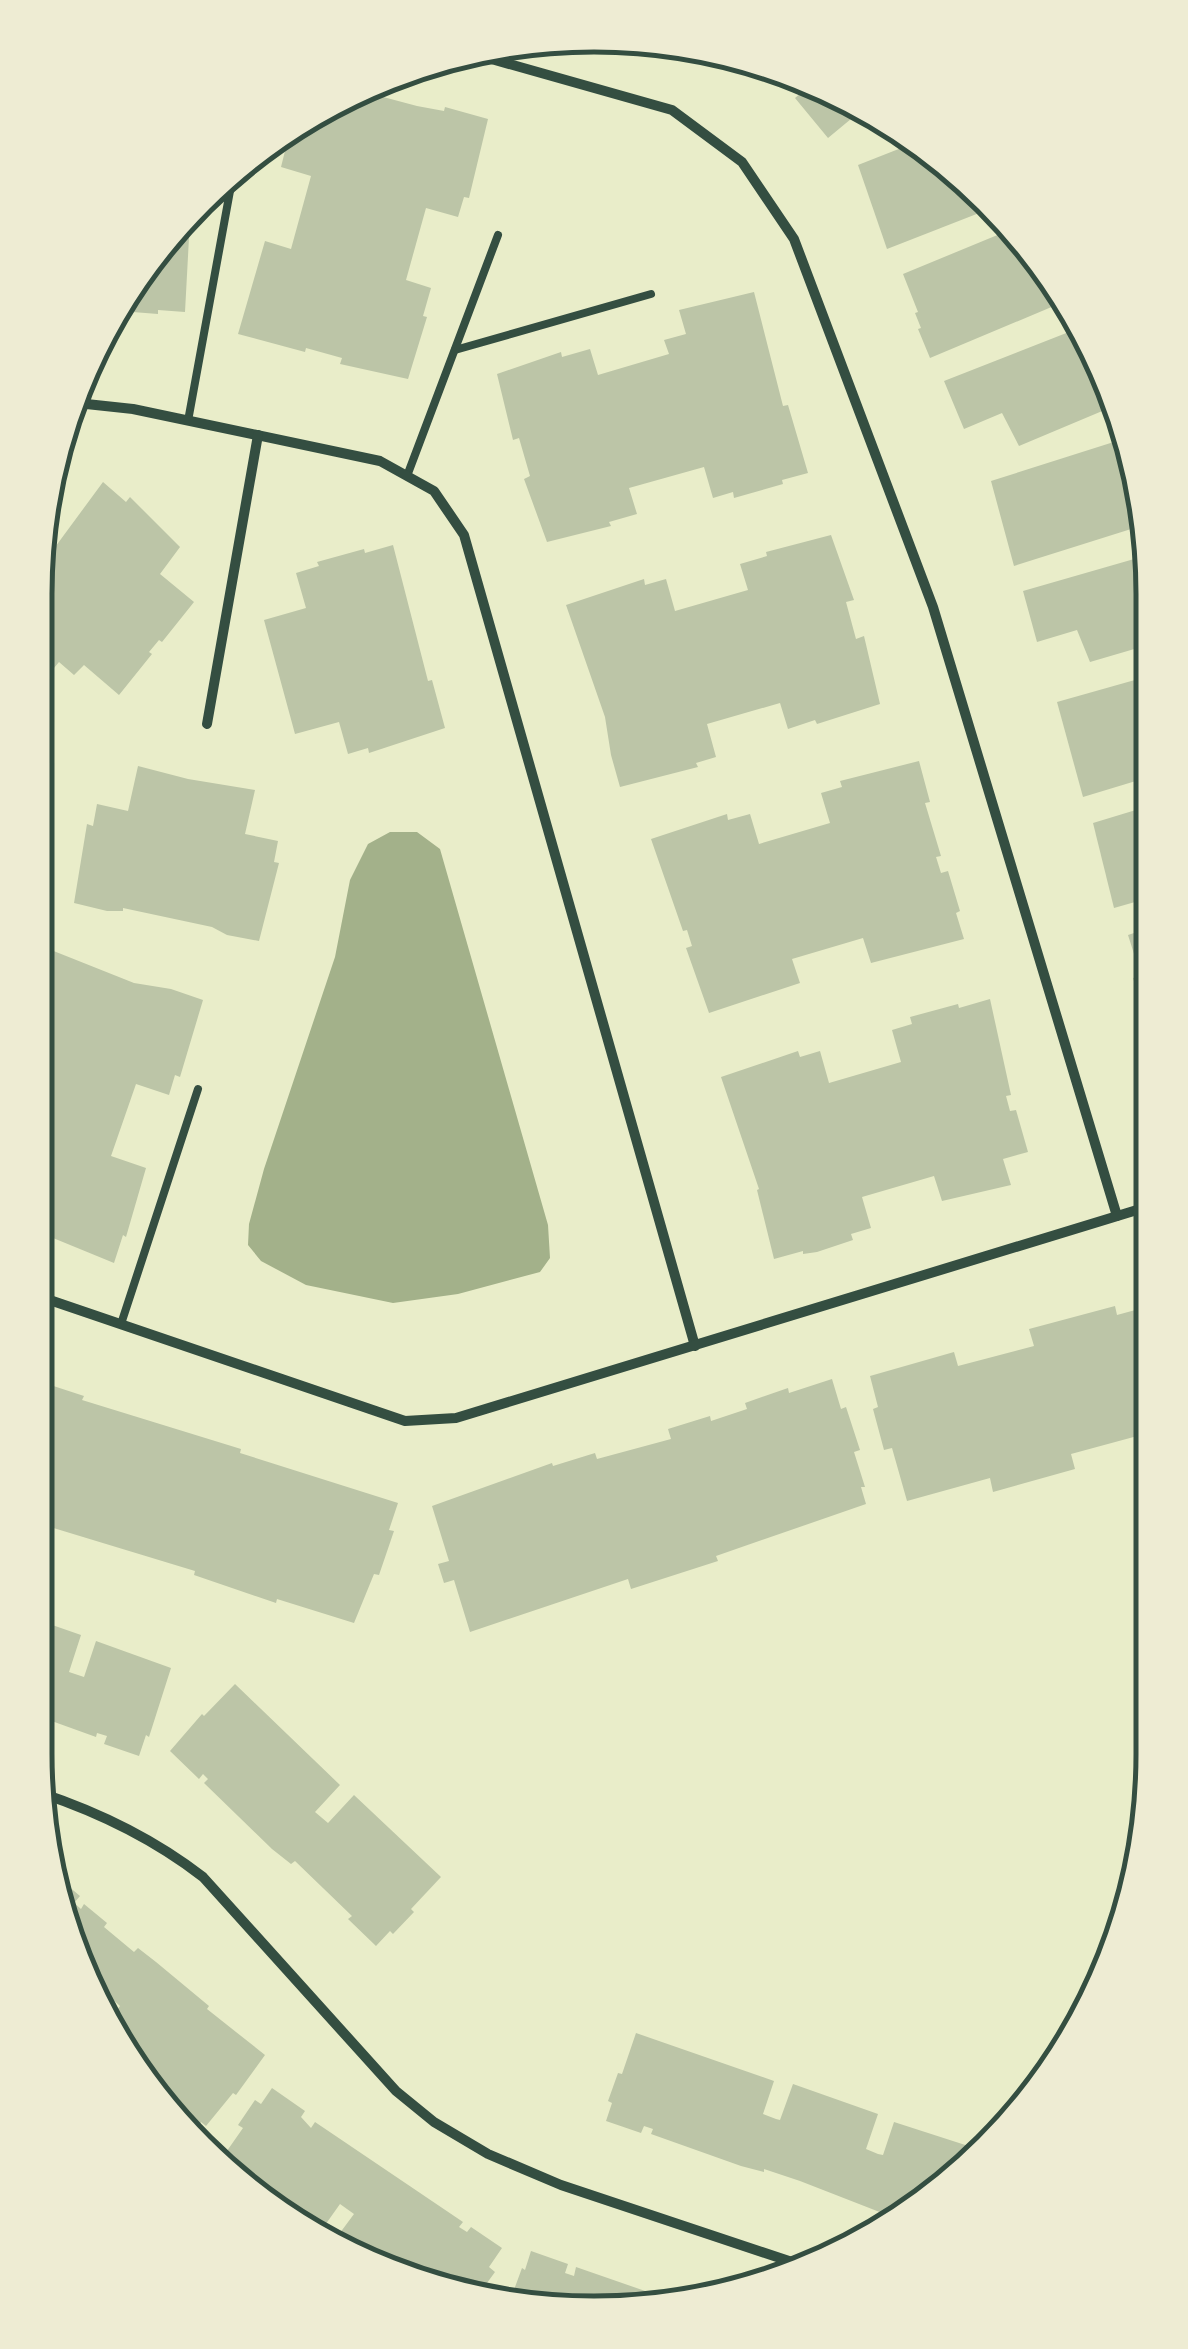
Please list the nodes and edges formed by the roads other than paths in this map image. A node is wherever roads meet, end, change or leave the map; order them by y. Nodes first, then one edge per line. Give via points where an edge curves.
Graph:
1 (499, 61) edge
2 (229, 194) edge
3 (498, 235) dead end
4 (651, 294) dead end
5 (455, 350) junction
6 (87, 404) edge
7 (188, 421) junction
8 (258, 435) junction
9 (407, 476) junction
10 (207, 724) dead end
11 (198, 1089) dead end
12 (1136, 1210) edge
13 (1117, 1216) junction
14 (52, 1300) edge
15 (121, 1324) junction
16 (694, 1346) junction
17 (55, 1799) edge
18 (787, 2260) edge

1 - 13 street via 672,110 742,162 794,239 933,607
2 - 7 lane
3 - 5 lane
4 - 5 lane
5 - 9 lane
6 - 7 street
7 - 8 street
8 - 9 street via 380,460
8 - 10 street
9 - 16 street via 434,491 464,535
11 - 15 lane
12 - 13 street
13 - 16 street
14 - 15 street
15 - 16 street via 405,1422 456,1418
17 - 18 street via 129,1828 203,1878 396,2091 434,2122 561,2185

